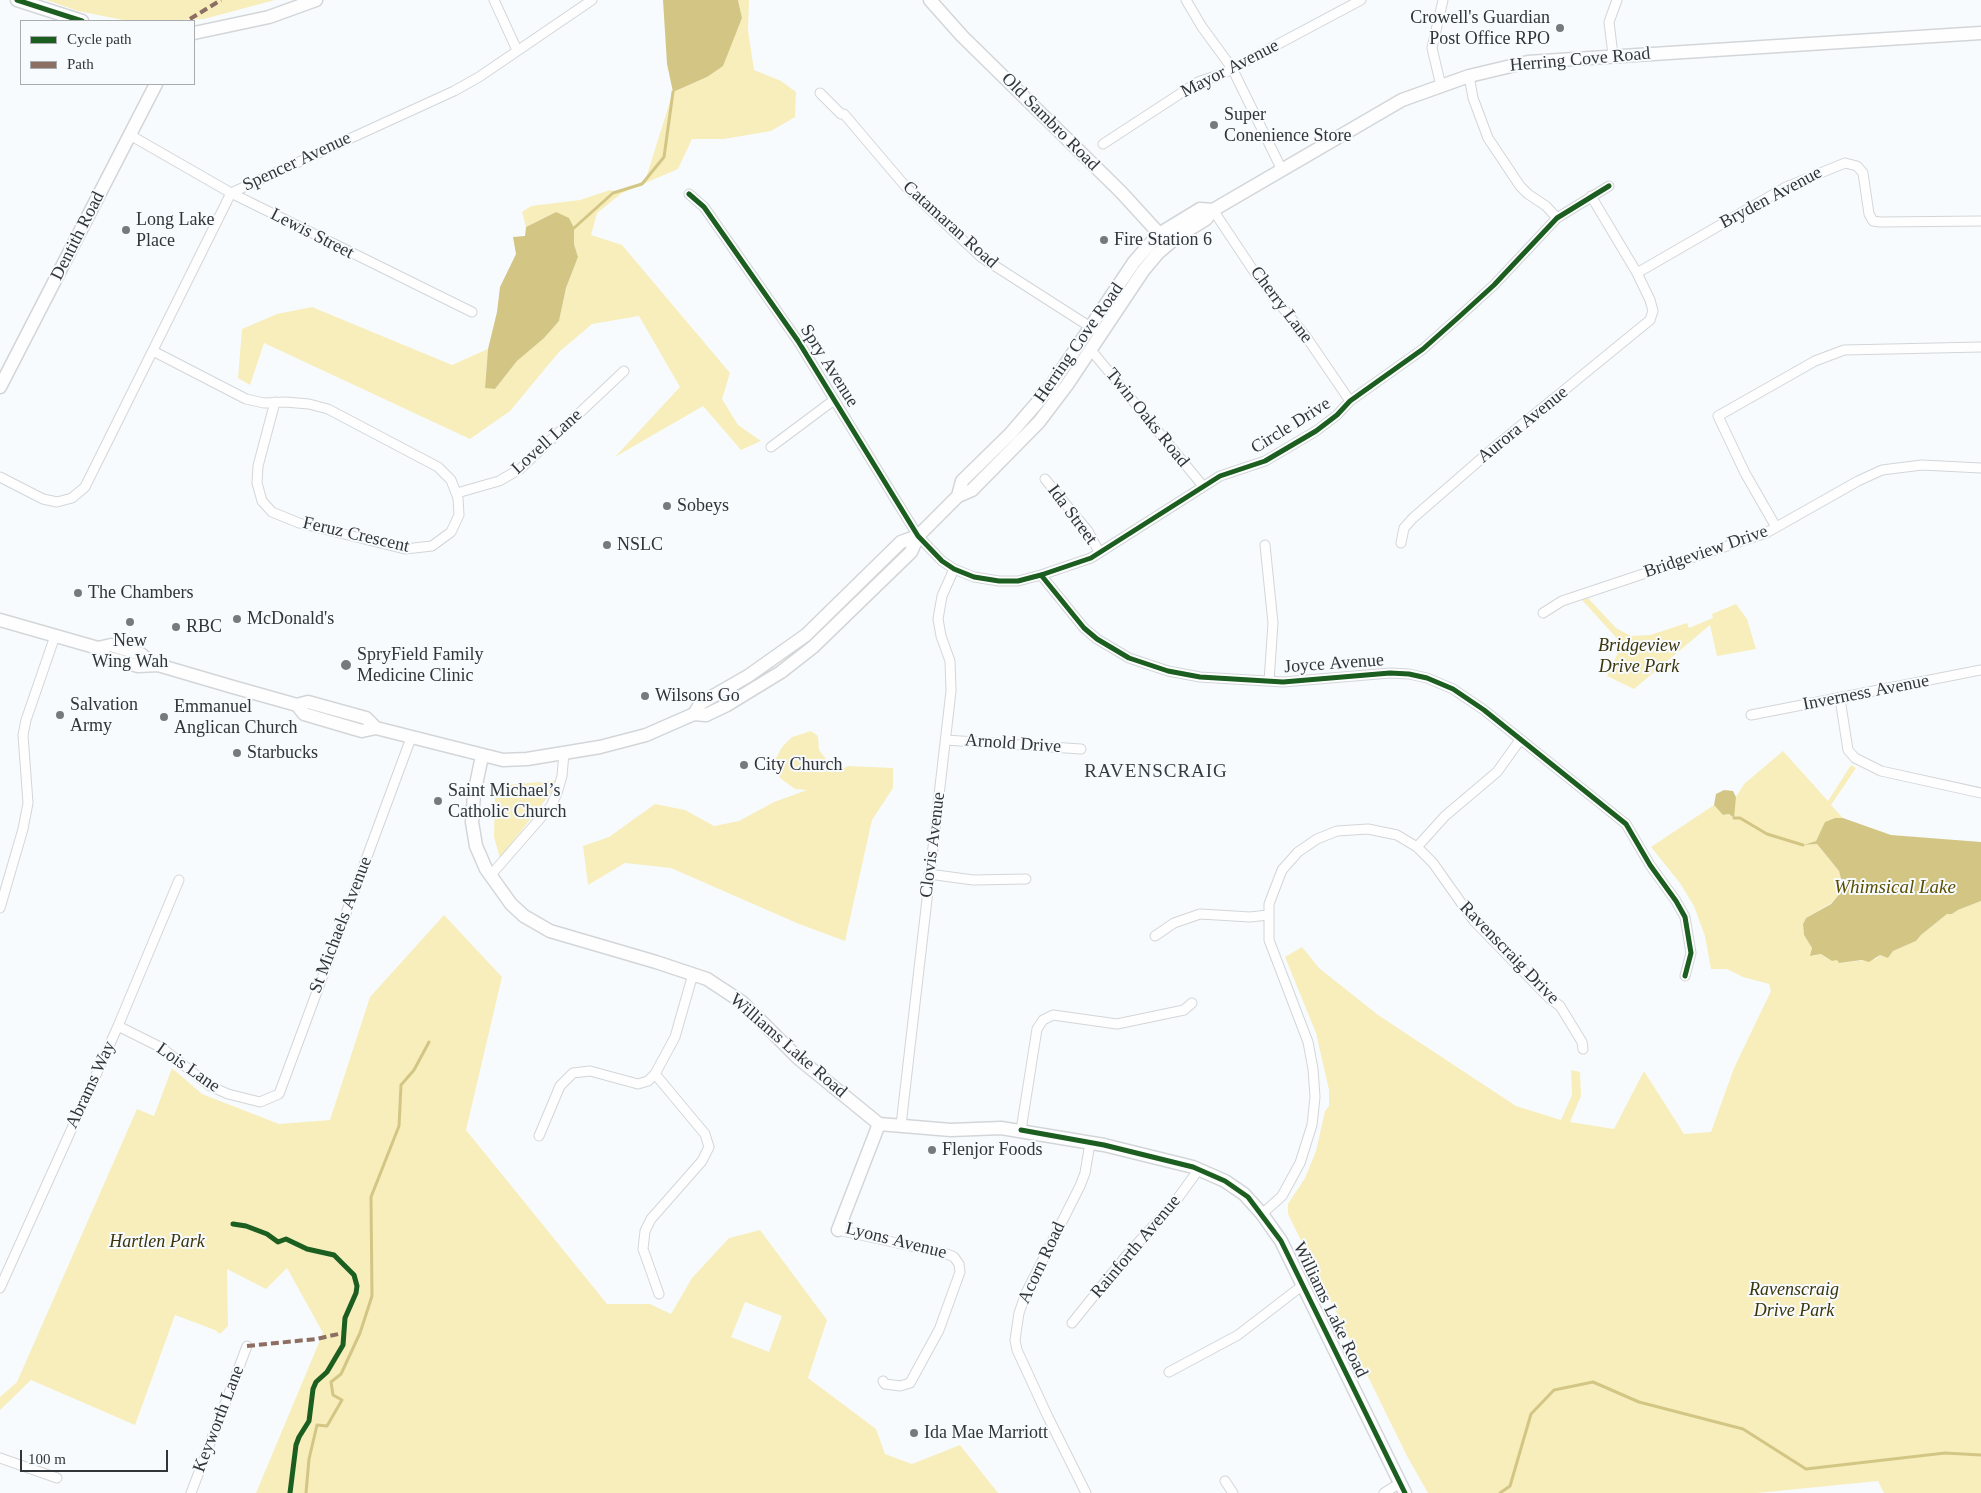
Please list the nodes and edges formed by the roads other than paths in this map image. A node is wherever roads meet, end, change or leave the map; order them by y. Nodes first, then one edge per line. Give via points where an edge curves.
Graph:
1 (17, 0) edge
2 (316, 0) edge
3 (494, 0) edge
4 (592, 0) edge
5 (930, 0) edge
6 (1186, 0) edge
7 (1361, 0) edge
8 (1443, 0) edge
9 (1617, 0) edge
10 (79, 20) edge
11 (195, 32) edge
12 (1981, 32) edge
13 (517, 50) junction
14 (1613, 55) junction
15 (1232, 68) junction
16 (1469, 76) junction
17 (155, 85) edge
18 (1441, 86) junction
19 (820, 93) dead end
20 (130, 135) junction
21 (1103, 144) dead end
22 (1280, 168) junction
23 (1609, 186) dead end
24 (231, 193) junction
25 (689, 194) dead end
26 (1591, 196) junction
27 (1213, 210) junction
28 (1557, 218) junction
29 (1981, 221) edge
30 (1159, 234) junction
31 (1168, 245) junction
32 (1637, 273) junction
33 (472, 312) dead end
34 (1096, 330) junction
35 (1981, 347) edge
36 (1091, 350) junction
37 (153, 351) junction
38 (624, 371) dead end
39 (0, 387) edge
40 (834, 400) junction
41 (1350, 401) junction
42 (275, 402) junction
43 (771, 448) dead end
44 (1981, 468) edge
45 (0, 478) edge
46 (1045, 479) dead end
47 (1203, 486) junction
48 (457, 493) junction
49 (958, 496) junction
50 (1776, 527) junction
51 (918, 536) junction
52 (1400, 543) dead end
53 (1265, 545) dead end
54 (1099, 552) junction
55 (954, 569) junction
56 (1041, 575) junction
57 (1543, 613) dead end
58 (0, 620) edge
59 (55, 636) junction
60 (1981, 670) edge
61 (1269, 681) junction
62 (1840, 699) junction
63 (1751, 715) dead end
64 (411, 738) junction
65 (946, 740) junction
66 (1520, 740) junction
67 (1081, 749) dead end
68 (564, 753) junction
69 (482, 756) junction
70 (1981, 793) edge
71 (1417, 847) junction
72 (929, 874) junction
73 (490, 876) junction
74 (1026, 879) dead end
75 (179, 880) dead end
76 (0, 908) edge
77 (1268, 915) junction
78 (1155, 936) dead end
79 (693, 974) junction
80 (1686, 976) dead end
81 (1192, 1003) dead end
82 (118, 1026) junction
83 (1583, 1049) dead end
84 (655, 1074) junction
85 (260, 1102) joint
86 (879, 1124) junction
87 (901, 1125) junction
88 (1021, 1130) junction
89 (539, 1136) dead end
90 (1090, 1143) junction
91 (1199, 1169) junction
92 (1262, 1214) junction
93 (838, 1230) joint
94 (1303, 1285) junction
95 (0, 1288) edge
96 (659, 1294) dead end
97 (1072, 1324) dead end
98 (247, 1346) dead end
99 (1170, 1372) dead end
100 (883, 1382) dead end
101 (0, 1458) edge
102 (57, 1478) dead end
103 (1225, 1482) dead end
104 (1402, 1488) edge
105 (191, 1493) edge
106 (1086, 1493) edge
107 (1232, 1493) edge
108 (1384, 1493) edge

1 - 10 main road
2 - 11 main road via 269,17
3 - 13 street
4 - 13 street, Spencer Avenue
5 - 30 main road, Old Sambro Road
6 - 15 street
7 - 15 street, Mayor Avenue
8 - 18 street via 1432,48
9 - 14 street via 1609,22
12 - 14 main road, Herring Cove Road
13 - 24 street, Spencer Avenue via 454,91
14 - 16 main road, Herring Cove Road via 1528,62
15 - 21 street, Mayor Avenue via 1198,82
15 - 22 street
16 - 18 main road, Herring Cove Road
16 - 28 street via 1473,98 1488,138 1520,186
17 - 20 main road, Dentith Road
18 - 22 main road, Herring Cove Road via 1402,100
19 - 34 street, Catamaran Road via 844,114 906,187 980,257
20 - 24 street, Lewis Street
20 - 39 main road, Dentith Road
22 - 27 main road, Herring Cove Road
23 - 26 street, Circle Drive
24 - 33 street, Lewis Street
24 - 37 street, Spencer Avenue
25 - 40 street, Spry Avenue via 704,207 798,341
26 - 28 street, Circle Drive
26 - 32 street
27 - 30 main road, Herring Cove Road via 1200,209
27 - 31 main road, Herring Cove Road via 1206,219
27 - 41 street, Cherry Lane
28 - 41 street, Circle Drive via 1460,316 1423,348
29 - 32 street, Bryden Avenue via 1873,221 1863,173 1854,164 1845,163 1786,187
30 - 31 main road, Old Sambro Road
30 - 34 main road, Herring Cove Road via 1134,262
31 - 34 main road, Herring Cove Road
32 - 52 street, Aurora Avenue via 1650,300 1653,311 1650,320 1413,518 1404,528
34 - 36 main road, Herring Cove Road
34 - 49 main road, Herring Cove Road via 1011,433 962,481
35 - 50 street via 1844,350 1815,361 1718,416
36 - 47 street, Twin Oaks Road
36 - 49 main road, Herring Cove Road via 1039,422 972,490
37 - 42 street via 246,399
37 - 45 street, Spencer Avenue via 88,484 79,493 64,502 43,499
38 - 48 street, Lovell Lane via 520,469 499,481
40 - 43 street
40 - 51 street, Spry Avenue
41 - 47 street, Circle Drive via 1316,430 1265,461 1220,476
42 - 48 street via 310,404 338,413 438,466
42 - 48 street, Feruz Crescent via 258,466 257,483 262,501 275,514 299,523 414,550 436,544 451,532 459,515
44 - 50 street, Bridgeview Drive via 1922,465 1882,470
46 - 54 street, Ida Street via 1088,531
47 - 54 street, Circle Drive
49 - 51 main road, Herring Cove Road
50 - 57 street, Bridgeview Drive via 1562,601
51 - 55 street, Circle Drive
51 - 68 main road, Herring Cove Road via 901,542 806,635 748,676 701,703 694,714 646,735
53 - 61 street via 1273,623
54 - 56 street, Circle Drive via 1091,558
55 - 56 street, Circle Drive via 974,578 999,581 1018,581
55 - 65 street, Clovis Avenue via 942,596 938,619 952,675
56 - 61 street, Joyce Avenue via 1084,628 1129,658 1200,677
58 - 59 main road, Herring Cove Road
59 - 64 main road, Herring Cove Road via 98,648 111,645 142,654 153,664 297,706 304,714 362,731 376,728
59 - 76 street via 26,720 28,803
60 - 62 street, Inverness Avenue
61 - 66 street, Joyce Avenue via 1308,681 1390,673 1427,678 1453,689
62 - 63 street, Inverness Avenue
62 - 70 street via 1848,750 1855,758 1881,771
64 - 69 main road, Herring Cove Road
64 - 85 street, St Michaels Avenue via 279,1094
65 - 67 street, Arnold Drive
65 - 72 street, Clovis Avenue
66 - 71 street via 1497,772 1445,816
66 - 80 street, Joyce Avenue via 1626,824 1685,917 1691,952
68 - 69 main road, Herring Cove Road via 503,760
68 - 73 street via 562,776 551,806
69 - 73 main road, Williams Lake Road via 472,822 476,846
71 - 77 street, Ravenscraig Drive via 1398,835 1378,830 1347,829 1327,834 1298,852 1282,870 1272,892
71 - 83 street, Ravenscraig Drive via 1474,921 1560,1006
72 - 74 street via 973,880
72 - 87 street, Clovis Avenue
73 - 79 main road, Williams Lake Road via 511,904 543,928
75 - 82 street, Abrams Way
77 - 78 street via 1193,916 1174,923
77 - 92 street, Ravenscraig Drive via 1272,952 1308,1042 1315,1098 1312,1125 1300,1163 1282,1196
79 - 84 street via 675,1037
79 - 86 main road, Williams Lake Road via 707,979 742,1002 798,1058
81 - 88 street via 1184,1010 1117,1024 1053,1015 1043,1020 1037,1029
82 - 85 street, Lois Lane via 162,1048 210,1086
82 - 95 street, Abrams Way
84 - 89 street via 638,1084 590,1071 573,1073 560,1086
84 - 96 street via 705,1134 708,1147 704,1157 651,1219 645,1231 643,1249
86 - 87 main road, Williams Lake Road
86 - 93 main road, Lyons Avenue
87 - 88 main road, Williams Lake Road via 951,1130
88 - 90 main road, Williams Lake Road
90 - 91 main road, Williams Lake Road
90 - 106 street, Acorn Road via 1080,1186 1026,1293 1015,1340 1047,1415
91 - 92 main road, Williams Lake Road via 1235,1186
91 - 97 street, Rainforth Avenue
92 - 94 main road, Williams Lake Road via 1281,1241
93 - 100 street, Lyons Avenue via 947,1254 959,1264 960,1272 939,1330 910,1383 900,1386
94 - 99 street via 1238,1335
94 - 104 main road, Williams Lake Road
98 - 105 street, Keyworth Lane
101 - 102 street
103 - 107 street
104 - 108 street

